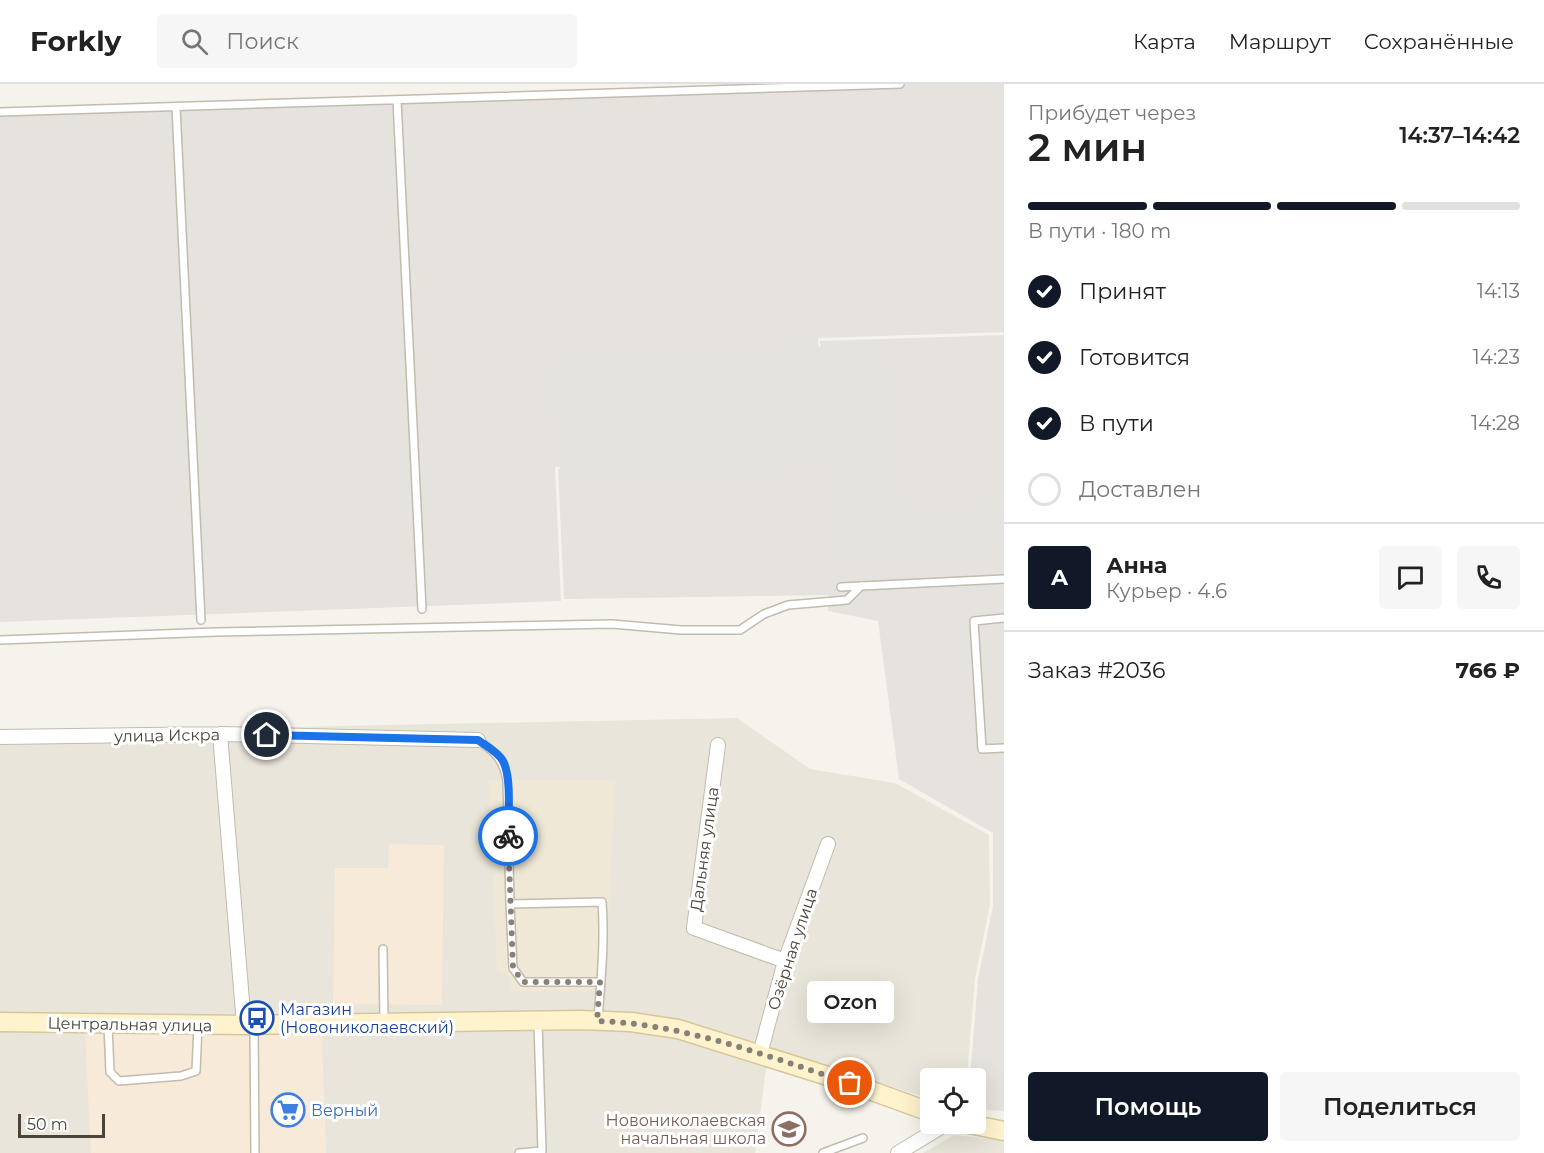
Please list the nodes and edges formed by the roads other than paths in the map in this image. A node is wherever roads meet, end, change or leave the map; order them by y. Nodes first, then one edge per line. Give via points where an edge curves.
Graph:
1 (900, 84) edge
2 (397, 100) junction
3 (176, 107) junction
4 (0, 112) edge
5 (1004, 579) edge
6 (861, 586) junction
7 (841, 587) dead end
8 (422, 609) dead end
9 (1004, 618) edge
10 (201, 620) dead end
11 (0, 640) edge
12 (220, 734) junction
13 (0, 737) edge
14 (478, 740) joint
15 (718, 745) dead end
16 (1004, 748) edge
17 (828, 844) dead end
18 (510, 904) junction
19 (383, 949) dead end
20 (785, 961) junction
21 (600, 982) junction
22 (597, 1021) junction
23 (0, 1022) edge
24 (538, 1022) junction
25 (108, 1023) junction
26 (384, 1024) junction
27 (198, 1025) junction
28 (249, 1025) junction
29 (760, 1054) junction
30 (920, 1109) edge
31 (986, 1127) edge
32 (1004, 1131) edge
33 (929, 1134) edge
34 (864, 1138) dead end
35 (827, 1152) edge
36 (255, 1153) edge
37 (519, 1153) edge
38 (898, 1153) edge

1 - 2 lane
2 - 3 lane
2 - 8 lane
3 - 4 lane
3 - 10 lane
5 - 6 lane
6 - 7 lane
6 - 11 lane via 847,600 788,605 764,614 740,630 612,624
9 - 16 lane via 974,621 982,749
12 - 13 street, улица Искра
12 - 14 street, улица Искра
12 - 28 street
14 - 18 lane via 503,761 507,780
15 - 20 street, Дальняя улица via 694,928
17 - 20 street, Озёрная улица
18 - 21 lane via 513,968 523,982
18 - 21 lane via 602,902
19 - 26 lane
20 - 29 street, Озёрная улица
21 - 22 lane
22 - 24 main road, Центральная улица
22 - 29 main road, Центральная улица via 678,1029
23 - 25 main road, Центральная улица
24 - 26 main road, Центральная улица
24 - 37 lane via 542,1151
25 - 27 main road, Центральная улица
25 - 27 lane via 110,1072 119,1081 181,1076 196,1071
26 - 28 main road, Центральная улица
27 - 28 main road, Центральная улица
28 - 36 lane
29 - 30 main road, Центральная улица
31 - 32 main road
33 - 38 street
34 - 35 lane

